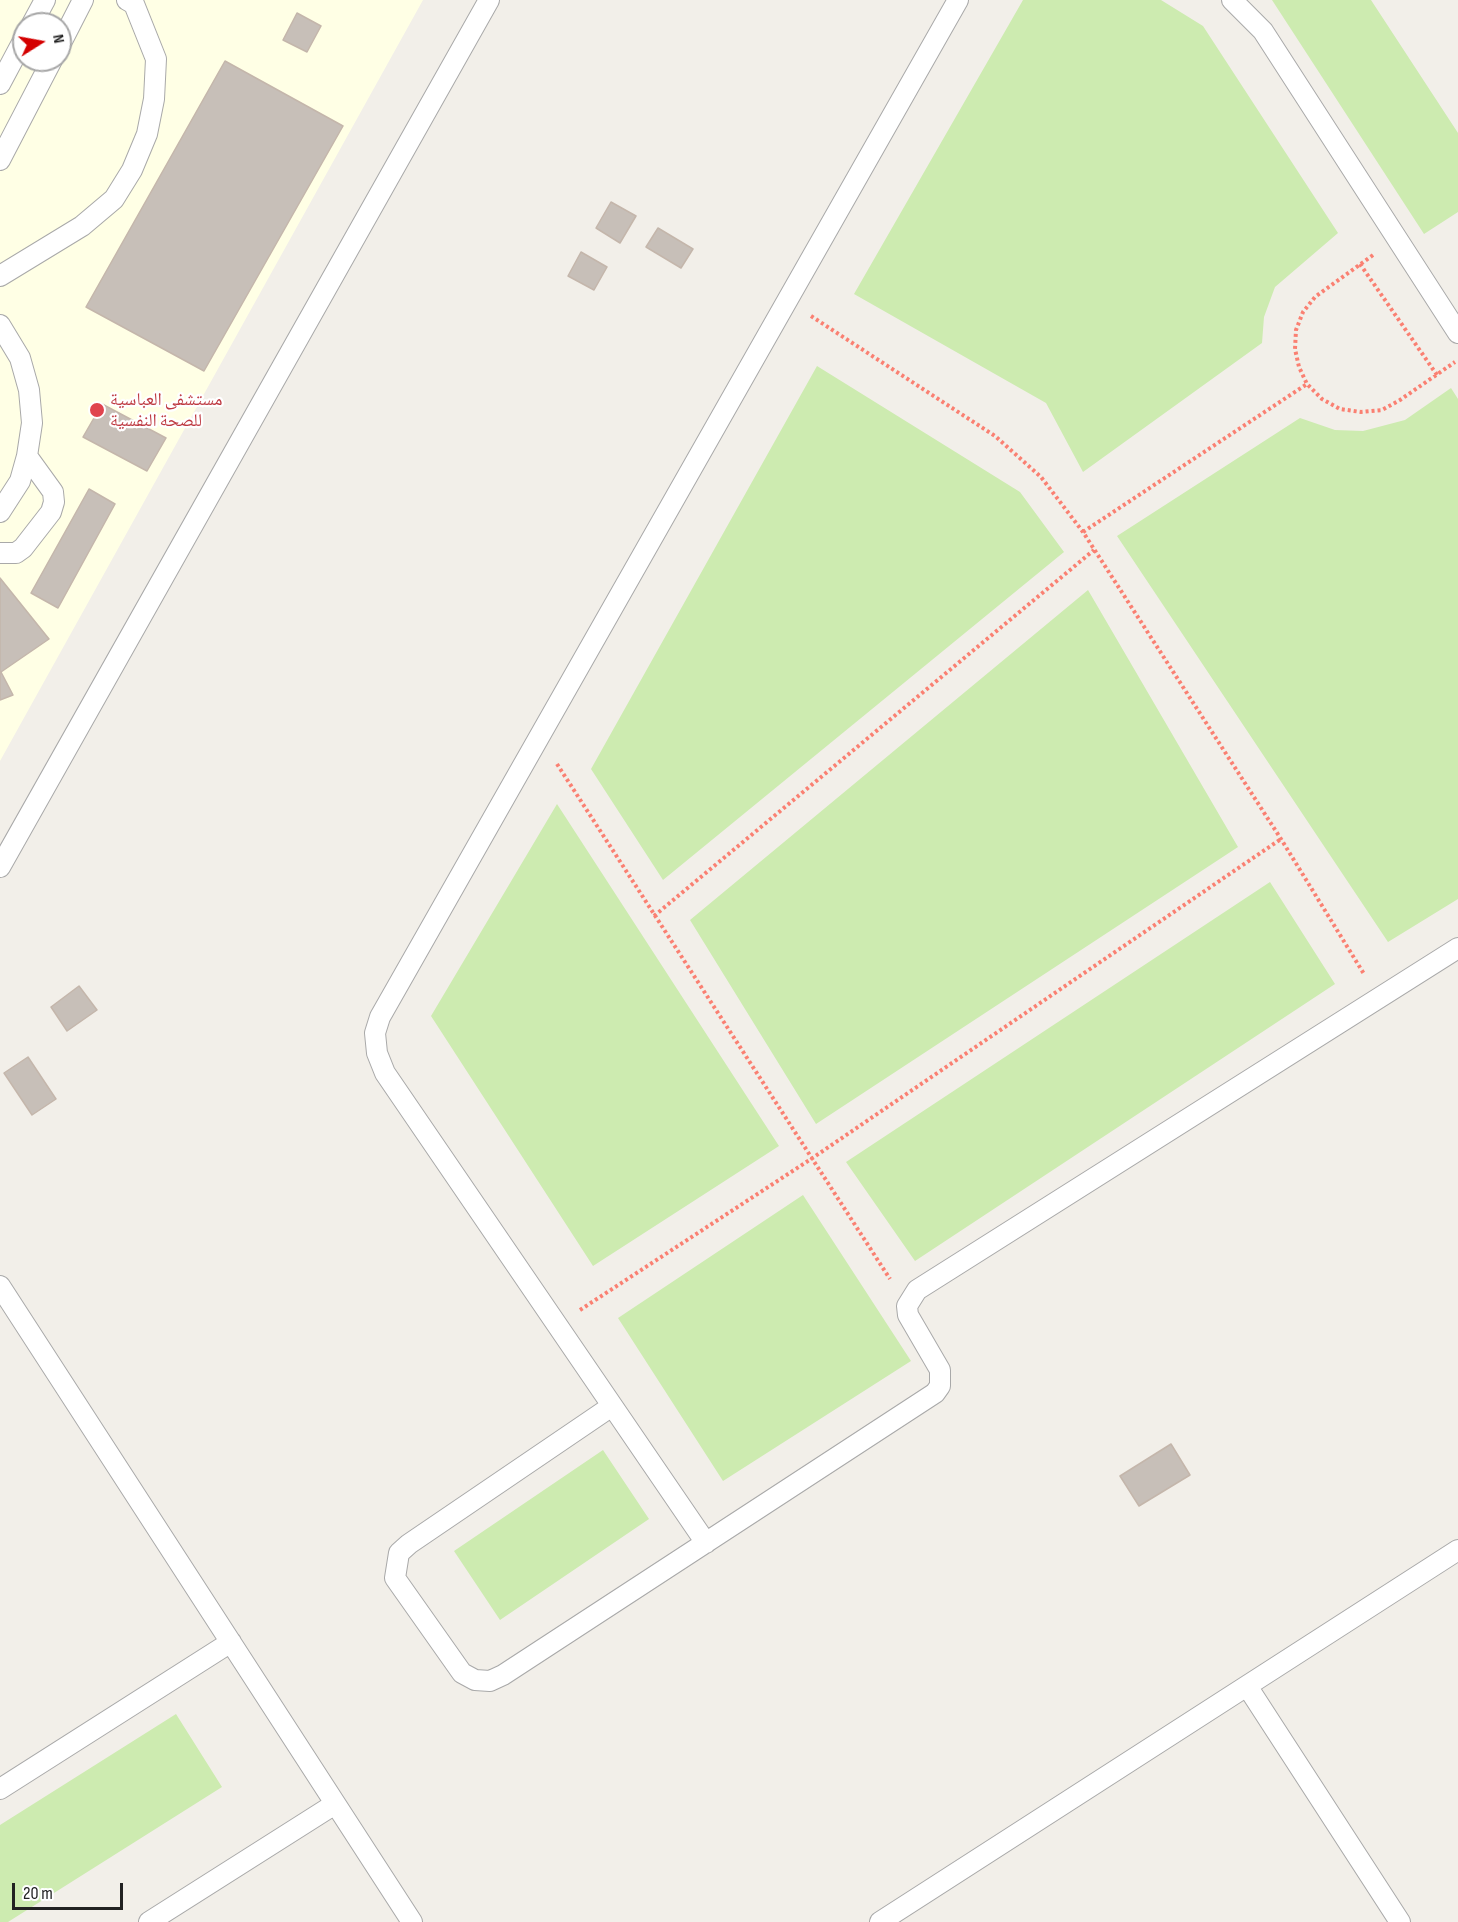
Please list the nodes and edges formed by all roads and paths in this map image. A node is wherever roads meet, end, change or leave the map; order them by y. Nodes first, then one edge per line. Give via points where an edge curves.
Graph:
1 (83, 0) edge
2 (127, 0) edge
3 (489, 0) edge
4 (958, 0) edge
5 (1232, 0) edge
6 (72, 22) edge
7 (12, 62) edge
8 (46, 72) edge
9 (0, 84) edge
10 (0, 160) edge
11 (1395, 238) junction
12 (1360, 264) junction
13 (0, 276) edge
14 (787, 301) junction
15 (0, 325) edge
16 (1458, 333) edge
17 (1458, 360) edge
18 (1437, 375) junction
19 (1307, 384) junction
20 (27, 456) junction
21 (0, 512) edge
22 (1083, 532) junction
23 (1094, 550) junction
24 (0, 553) edge
25 (540, 738) junction
26 (1281, 839) junction
27 (0, 867) edge
28 (654, 916) junction
29 (1458, 948) edge
30 (1379, 999) junction
31 (811, 1160) junction
32 (0, 1286) edge
33 (907, 1306) junction
34 (557, 1325) junction
35 (612, 1406) junction
36 (706, 1543) junction
37 (1458, 1550) edge
38 (231, 1642) junction
39 (1247, 1686) junction
40 (0, 1789) edge
41 (335, 1804) junction
42 (150, 1922) edge
43 (412, 1922) edge
44 (880, 1922) edge
45 (1400, 1922) edge

1 - 6 lane
2 - 13 lane via 134,4 156,59 147,134 132,170 114,199 82,226
3 - 27 lane
4 - 14 lane
5 - 11 lane via 1263,31
7 - 9 lane
8 - 10 lane
11 - 12 path
11 - 16 lane
12 - 18 path
12 - 19 path via 1315,297 1303,312 1296,330 1295,349
14 - 22 path via 995,435 1041,477
14 - 25 lane
15 - 20 lane via 20,358 29,390 32,423
17 - 18 path
18 - 19 path via 1382,410 1361,412 1340,409
19 - 22 path
20 - 21 lane via 20,480
20 - 24 lane via 53,492 54,502 51,512 23,548 16,554
22 - 23 path
23 - 26 path
23 - 28 path
25 - 28 path
25 - 34 lane via 380,1017 375,1033 385,1073
26 - 30 path
26 - 31 path
28 - 31 path
29 - 30 lane
30 - 33 lane via 917,1290
31 - 33 path
31 - 34 path
32 - 38 lane
33 - 36 lane via 911,1324 940,1370 940,1386 935,1393
34 - 35 lane
35 - 36 lane
35 - 36 lane via 409,1544 399,1553 395,1578 462,1673 475,1680 490,1681
37 - 39 lane
38 - 40 lane
38 - 41 lane
39 - 44 lane
39 - 45 lane
41 - 42 lane
41 - 43 lane

